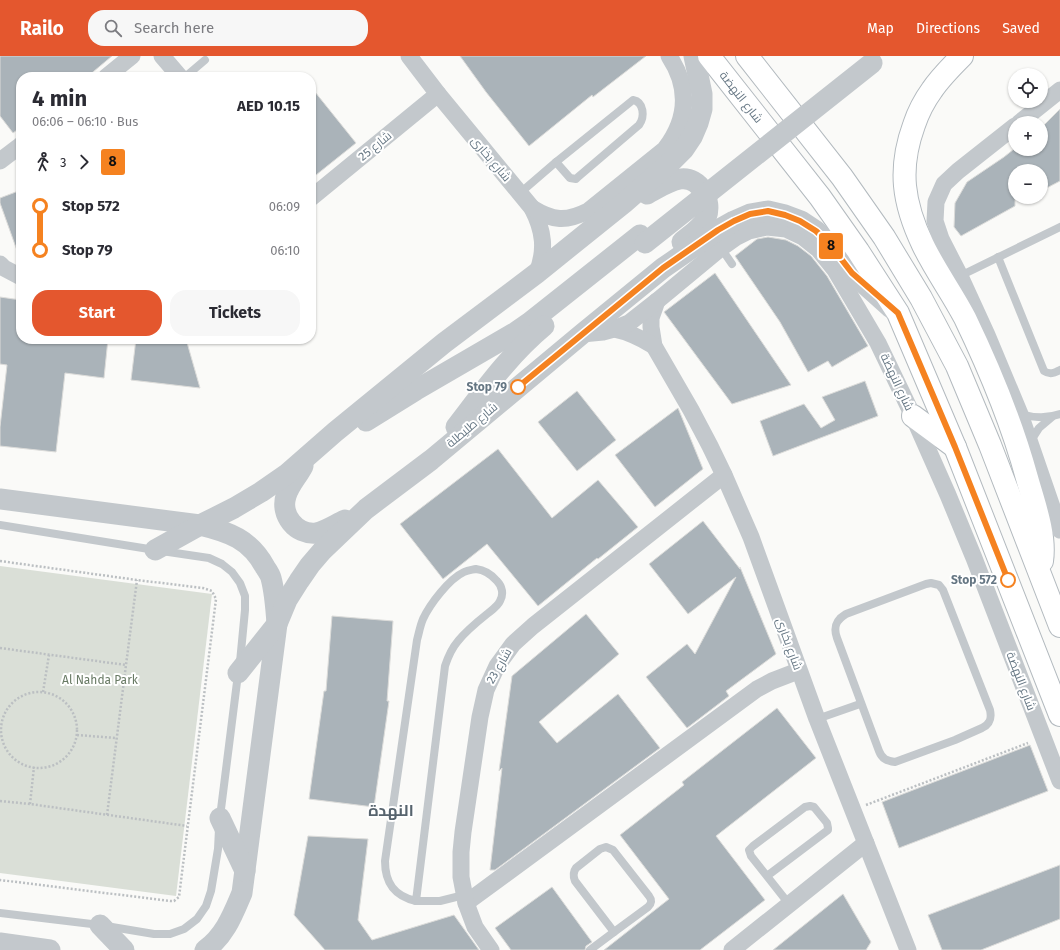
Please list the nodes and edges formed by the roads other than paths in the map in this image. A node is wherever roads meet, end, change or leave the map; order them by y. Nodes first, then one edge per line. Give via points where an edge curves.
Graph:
1 (132, 56) edge
2 (162, 56) edge
3 (408, 56) edge
4 (669, 56) edge
5 (694, 56) edge
6 (709, 56) edge
7 (747, 56) edge
8 (962, 56) edge
9 (873, 58) edge
10 (205, 60) dead end
11 (112, 72) edge
12 (176, 72) edge
13 (191, 72) edge
14 (1060, 90) edge
15 (438, 94) junction
16 (1028, 116) edge
17 (1008, 132) edge
18 (16, 149) edge
19 (0, 161) edge
20 (556, 162) junction
21 (520, 193) junction
22 (316, 194) edge
23 (624, 203) junction
24 (532, 208) junction
25 (1060, 227) edge
26 (642, 239) junction
27 (721, 248) junction
28 (998, 257) junction
29 (0, 264) edge
30 (732, 264) dead end
31 (663, 268) junction
32 (537, 273) junction
33 (16, 274) edge
34 (960, 276) junction
35 (657, 301) junction
36 (898, 313) junction
37 (614, 329) junction
38 (582, 334) junction
39 (654, 346) junction
40 (1060, 370) edge
41 (1020, 414) junction
42 (1060, 414) edge
43 (913, 416) junction
44 (1052, 417) junction
45 (335, 432) junction
46 (1030, 442) junction
47 (955, 447) junction
48 (311, 454) junction
49 (431, 460) junction
50 (724, 475) junction
51 (0, 499) edge
52 (366, 509) junction
53 (0, 525) edge
54 (200, 525) junction
55 (1060, 530) edge
56 (155, 550) junction
57 (1040, 572) junction
58 (277, 624) junction
59 (1060, 626) edge
60 (798, 670) junction
61 (238, 673) junction
62 (860, 704) junction
63 (1060, 715) edge
64 (817, 720) junction
65 (1060, 781) edge
66 (220, 818) junction
67 (866, 843) junction
68 (245, 871) junction
69 (767, 876) junction
70 (465, 899) junction
71 (416, 901) junction
72 (789, 904) junction
73 (0, 913) edge
74 (100, 925) junction
75 (614, 932) junction
76 (226, 940) edge
77 (0, 943) edge
78 (50, 950) edge
79 (124, 950) edge
80 (205, 950) edge
81 (490, 950) edge
82 (590, 950) edge
83 (732, 950) edge
84 (908, 950) edge

1 - 11 street
2 - 12 street
3 - 15 street, شارع بخارى
4 - 24 street via 680,76 684,102 678,127 665,149 577,217 554,218
5 - 23 street via 702,94 702,108 692,137 673,160
6 - 36 main road, شارع النهضة via 820,197
7 - 57 main road via 842,178 884,237 921,298 957,366
8 - 57 main road via 931,91 916,118 909,137 904,170 907,201 914,226 964,317 1008,418 1024,465 1038,521 1043,547
9 - 26 street
10 - 13 lane
14 - 16 street
15 - 21 street, شارع بخارى
15 - 22 street, شارع 25
17 - 34 street via 944,184 936,202 935,221
18 - 19 street
20 - 20 lane via 570,178 576,179 637,128 643,118 640,106 635,100 631,101
20 - 21 lane
21 - 24 street, شارع بخارى
23 - 31 street via 638,199 671,181 681,179 689,179 704,191 708,209 706,218 670,254
23 - 32 street
24 - 32 street, شارع بخارى via 543,240
25 - 28 lane
26 - 45 street via 516,332 359,425
26 - 49 street via 527,342 500,371
27 - 30 lane
27 - 35 street, شارع النهضة
27 - 43 street, شارع النهضة via 749,231 767,227 786,229 803,236 818,248 835,270 878,343
28 - 34 lane
28 - 40 lane via 1044,371 1051,374
29 - 33 street
31 - 36 street, شارع طليطلة via 734,221 750,214 768,211 800,221 816,231 829,243 852,273
31 - 38 street, شارع طليطلة
32 - 45 street via 444,343
34 - 41 street
35 - 37 street, شارع النهضة via 629,323
35 - 39 street, شارع بخارى via 651,318
36 - 47 main road, شارع النهضة
37 - 38 street, شارع النهضة
37 - 39 street, شارع بخارى via 635,335
38 - 49 street, شارع طليطلة
39 - 50 street, شارع بخارى
41 - 44 lane
41 - 46 street
42 - 44 lane
43 - 47 main road
43 - 65 street, شارع النهضة via 974,558
44 - 46 lane via 1039,428
45 - 48 street
46 - 55 street
47 - 63 main road, شارع النهضة
48 - 52 street via 286,495 284,503 285,511 294,526 309,533 317,532
48 - 54 street via 261,492
49 - 52 street, شارع طليطلة
50 - 60 street, شارع بخارى via 751,537
50 - 70 street, شارع 23 via 533,626 512,644 497,666 486,690 480,717 463,832 461,877
51 - 54 street
52 - 58 street, شارع طليطلة via 322,550 310,565 287,600
53 - 56 lane
54 - 56 street
54 - 58 street via 222,530 243,541 260,556 270,577
56 - 61 lane via 209,558 232,572 240,583 245,610
57 - 59 main road
58 - 61 street, شارع طليطلة
58 - 68 street
60 - 64 street, شارع بخارى
60 - 70 street via 757,689
61 - 66 lane
62 - 62 lane via 835,634 838,620 846,614 926,584 939,585 990,710 991,720 988,725 955,740 891,762 880,755
62 - 64 lane
64 - 67 street, شارع بخارى
66 - 68 street
66 - 74 lane via 212,891 197,919 184,929 170,934 154,934
67 - 72 street
67 - 84 street, شارع بخارى
68 - 76 street via 242,892
69 - 69 lane via 828,830 827,823 814,807 805,807 749,850
69 - 72 lane
70 - 71 lane
70 - 81 street, شارع 23 via 475,927
71 - 71 lane via 445,666 456,642 499,603 502,594 498,581 482,570 465,571 444,588 423,619 417,640 385,861 385,872 395,891 400,896
72 - 83 street
73 - 74 lane
74 - 79 street
75 - 75 lane via 651,902 613,850 603,848 576,868 573,878
75 - 82 lane
76 - 80 street
77 - 78 street

